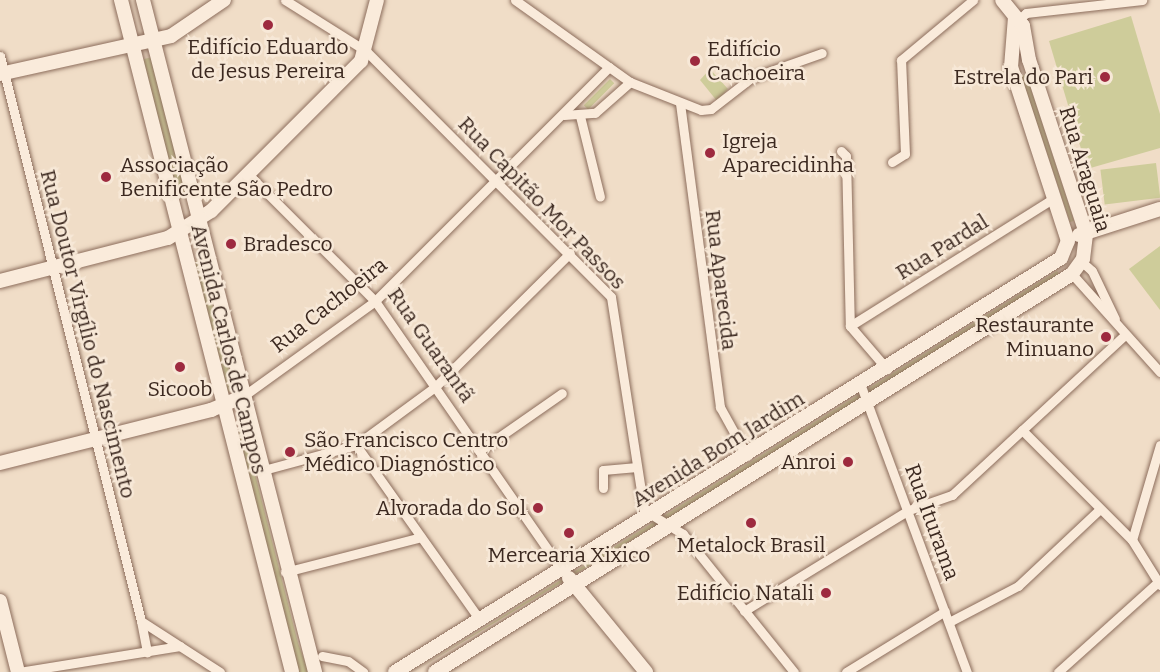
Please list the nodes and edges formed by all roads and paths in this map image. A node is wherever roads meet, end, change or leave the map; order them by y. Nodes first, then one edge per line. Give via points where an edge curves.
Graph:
1 (121, 0) edge
2 (143, 0) edge
3 (224, 0) edge
4 (285, 0) edge
5 (377, 0) edge
6 (514, 0) edge
7 (973, 0) edge
8 (1002, 0) edge
9 (1142, 0) edge
10 (1017, 18) junction
11 (153, 41) junction
12 (133, 45) junction
13 (366, 51) junction
14 (822, 53) dead end
15 (0, 56) edge
16 (609, 67) junction
17 (1032, 70) junction
18 (2, 73) edge
19 (1013, 74) junction
20 (630, 82) junction
21 (680, 103) junction
22 (564, 115) junction
23 (580, 116) junction
24 (841, 151) dead end
25 (892, 162) dead end
26 (248, 174) junction
27 (498, 182) junction
28 (600, 197) dead end
29 (1054, 198) junction
30 (1160, 209) edge
31 (197, 221) junction
32 (1063, 224) junction
33 (1086, 233) junction
34 (179, 234) junction
35 (570, 253) junction
36 (1061, 258) junction
37 (1082, 262) junction
38 (53, 267) junction
39 (1072, 274) junction
40 (0, 281) edge
41 (375, 301) junction
42 (850, 326) junction
43 (1122, 332) junction
44 (887, 369) junction
45 (1160, 372) edge
46 (861, 386) junction
47 (435, 387) junction
48 (562, 393) dead end
49 (241, 397) junction
50 (870, 404) junction
51 (222, 407) junction
52 (1022, 430) junction
53 (96, 439) junction
54 (356, 445) junction
55 (1160, 445) edge
56 (479, 451) junction
57 (747, 456) junction
58 (0, 463) edge
59 (637, 467) junction
60 (260, 471) junction
61 (603, 488) dead end
62 (1100, 509) junction
63 (909, 510) junction
64 (649, 516) junction
65 (671, 527) junction
66 (421, 537) junction
67 (1132, 540) junction
68 (562, 570) junction
69 (285, 572) junction
70 (1159, 582) edge
71 (575, 585) junction
72 (0, 601) edge
73 (744, 611) junction
74 (945, 611) junction
75 (480, 620) junction
76 (141, 621) junction
77 (949, 622) junction
78 (180, 646) junction
79 (147, 652) junction
80 (322, 656) dead end
81 (18, 672) edge
82 (220, 672) edge
83 (292, 672) edge
84 (315, 672) edge
85 (363, 672) edge
86 (395, 672) edge
87 (435, 672) edge
88 (646, 672) edge
89 (794, 672) edge
90 (846, 672) edge
91 (967, 672) edge
92 (1058, 672) edge

1 - 12 main road, Avenida Carlos de Campos
2 - 11 main road, Avenida Carlos de Campos
3 - 11 main road via 191,26
4 - 13 street, Rua Capitão Mor Passos
5 - 13 main road
6 - 16 street
7 - 25 street via 902,57 905,154
8 - 10 main road, Rua Araguaia
9 - 10 street via 1039,11
10 - 17 main road, Rua Araguaia
10 - 19 main road, Rua Araguaia
11 - 12 main road
11 - 31 main road, Avenida Carlos de Campos
12 - 18 main road
12 - 34 main road, Avenida Carlos de Campos
13 - 26 main road
13 - 27 street, Rua Capitão Mor Passos
14 - 21 street via 751,78 711,109
15 - 18 street, Rua Doutor Virgílio do Nascimento
16 - 20 street
16 - 22 street, Rua Cachoeira
17 - 19 main road via 1022,67
17 - 33 main road, Rua Araguaia
18 - 38 street, Rua Doutor Virgílio do Nascimento
19 - 29 main road, Rua Araguaia
20 - 21 street
20 - 23 street via 595,113
21 - 57 street, Rua Aparecida via 719,400
22 - 23 street
22 - 27 street, Rua Cachoeira
23 - 28 street
24 - 42 street via 846,156
26 - 31 main road
26 - 41 street, Rua Guarantã
27 - 35 street, Rua Capitão Mor Passos
27 - 41 street, Rua Cachoeira
29 - 32 main road, Rua Araguaia
29 - 42 street, Rua Pardal
30 - 33 main road
31 - 34 main road
31 - 49 main road, Avenida Carlos de Campos
32 - 33 main road via 1074,235
32 - 36 main road, Rua Araguaia via 1068,245
33 - 37 main road, Rua Araguaia
34 - 38 main road
34 - 51 main road, Avenida Carlos de Campos
35 - 47 street
35 - 59 street, Rua Capitão Mor Passos via 614,302
36 - 37 main road
36 - 44 main road, Avenida Bom Jardim
37 - 39 main road, Avenida Bom Jardim
37 - 43 street, Rua Araguaia via 1092,271
38 - 40 main road
38 - 53 street, Rua Doutor Virgílio do Nascimento
39 - 43 street, Rua Araguaia
39 - 50 main road, Avenida Bom Jardim
41 - 47 street, Rua Guarantã
41 - 49 street, Rua Cachoeira
42 - 44 street
43 - 45 street, Rua Araguaia
43 - 52 street
44 - 46 main road, Avenida Bom Jardim
46 - 50 street, Rua Iturama
46 - 57 main road, Avenida Bom Jardim
47 - 54 street
47 - 56 street, Rua Guarantã
48 - 56 street
49 - 51 main road, Rua Cachoeira
49 - 60 main road, Avenida Carlos de Campos
50 - 63 street, Rua Iturama
50 - 65 main road, Avenida Bom Jardim
51 - 53 main road, Rua Cachoeira
51 - 83 main road, Avenida Carlos de Campos
52 - 62 street
52 - 63 street via 952,495
53 - 58 main road, Rua Cachoeira
53 - 76 street, Rua Doutor Virgílio do Nascimento
54 - 60 street
54 - 66 street
55 - 67 street
56 - 68 street, Rua Guarantã
57 - 64 main road, Avenida Bom Jardim
59 - 61 street via 603,470
59 - 64 street, Rua Capitão Mor Passos
60 - 69 main road, Avenida Carlos de Campos
62 - 67 street
62 - 77 street via 1018,586
63 - 73 street
63 - 74 street, Rua Iturama
64 - 65 street
64 - 68 main road, Avenida Bom Jardim
65 - 71 main road, Avenida Bom Jardim
65 - 73 street via 683,534
66 - 69 street
66 - 75 street
67 - 70 street
68 - 71 main road, Rua Guarantã
68 - 75 main road, Avenida Bom Jardim
69 - 84 main road, Avenida Carlos de Campos
70 - 92 street
71 - 87 main road, Avenida Bom Jardim
71 - 88 main road, Rua Guarantã
72 - 81 main road
73 - 89 street
74 - 77 street, Rua Iturama
74 - 90 street
75 - 86 main road, Avenida Bom Jardim
76 - 78 street
76 - 79 street, Rua Doutor Virgílio do Nascimento
77 - 91 street, Rua Iturama
78 - 79 street
78 - 82 street
79 - 81 street
80 - 85 street via 348,661

